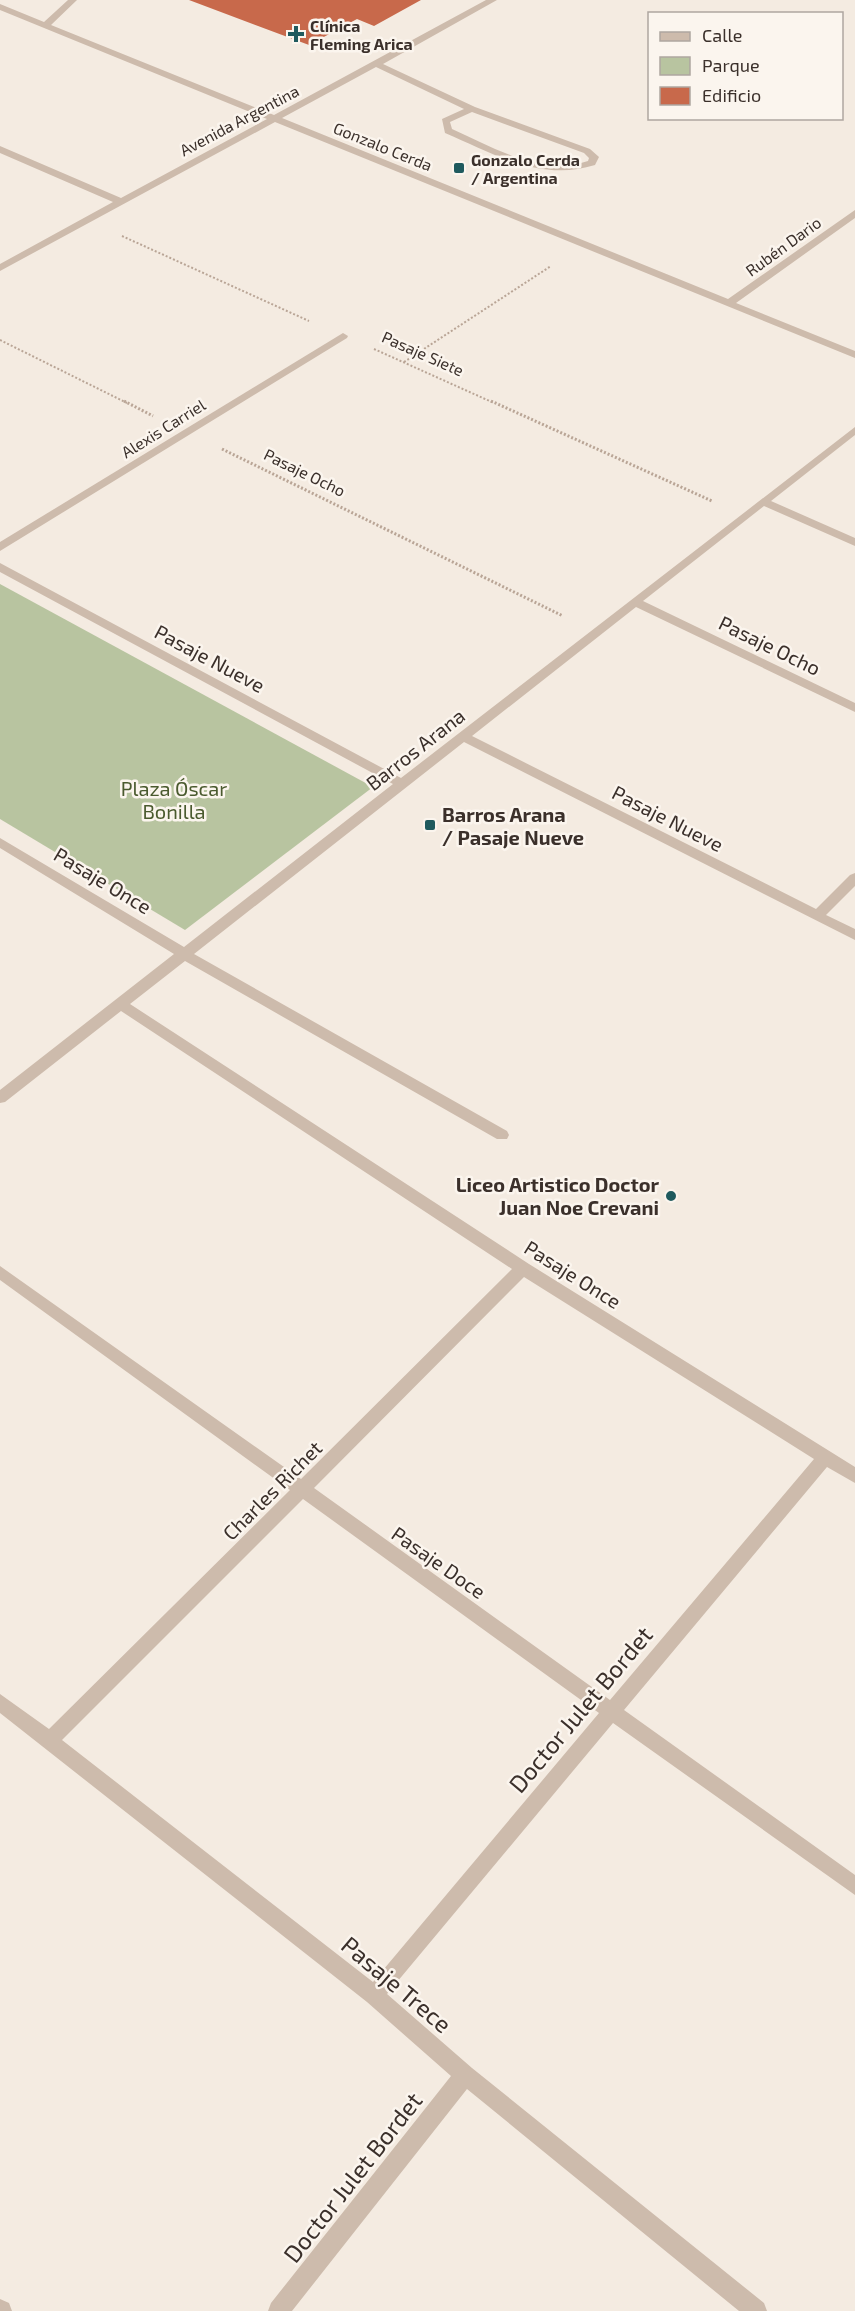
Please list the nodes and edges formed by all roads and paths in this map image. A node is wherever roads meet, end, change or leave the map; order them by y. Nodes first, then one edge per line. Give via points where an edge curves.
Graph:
1 (73, 0) edge
2 (494, 0) edge
3 (0, 7) edge
4 (45, 25) junction
5 (376, 64) junction
6 (472, 109) junction
7 (275, 118) junction
8 (0, 149) edge
9 (121, 202) junction
10 (855, 213) edge
11 (87, 220) junction
12 (583, 244) junction
13 (0, 268) edge
14 (728, 304) junction
15 (344, 336) junction
16 (0, 340) edge
17 (855, 355) edge
18 (404, 363) junction
19 (855, 430) edge
20 (187, 432) junction
21 (764, 502) junction
22 (745, 516) junction
23 (855, 542) edge
24 (0, 547) edge
25 (0, 567) edge
26 (635, 602) junction
27 (596, 632) junction
28 (855, 708) edge
29 (463, 736) junction
30 (402, 784) junction
31 (0, 842) edge
32 (855, 878) edge
33 (817, 916) junction
34 (855, 935) edge
35 (184, 954) junction
36 (120, 1004) junction
37 (0, 1098) edge
38 (502, 1135) dead end
39 (523, 1268) junction
40 (0, 1272) edge
41 (826, 1456) junction
42 (855, 1476) edge
43 (302, 1490) junction
44 (0, 1702) edge
45 (612, 1711) junction
46 (49, 1741) junction
47 (855, 1886) edge
48 (374, 1995) junction
49 (465, 2075) junction
50 (279, 2311) edge
51 (756, 2311) edge

1 - 4 street
2 - 5 street, Avenida Argentina
3 - 4 street, Gonzalo Cerda
4 - 7 street, Gonzalo Cerda
5 - 6 street
5 - 7 street, Avenida Argentina
6 - 6 street via 587,150 594,157 592,163 570,169 545,166 448,131 445,121
7 - 9 street, Avenida Argentina
7 - 12 street, Gonzalo Cerda
8 - 9 street
9 - 11 street, Avenida Argentina
10 - 14 street, Rubén Dario
11 - 13 street, Avenida Argentina
11 - 15 path, Pasaje Siete
12 - 14 street, Gonzalo Cerda
12 - 18 path
14 - 17 street, Gonzalo Cerda
15 - 18 path, Pasaje Siete
15 - 20 street, Alexis Carriel
16 - 20 path, Pasaje Ocho
18 - 22 path, Pasaje Siete
19 - 21 street, Barros Arana
20 - 24 street, Alexis Carriel
20 - 27 path, Pasaje Ocho
21 - 22 street, Barros Arana
21 - 23 street
22 - 26 street, Barros Arana
25 - 30 street, Pasaje Nueve
26 - 27 street, Barros Arana
26 - 28 street, Pasaje Ocho
27 - 29 street, Barros Arana
29 - 30 street, Barros Arana
29 - 33 street, Pasaje Nueve
30 - 35 street, Barros Arana
31 - 35 street, Pasaje Once
32 - 33 street
33 - 34 street, Pasaje Nueve
35 - 36 street, Barros Arana
35 - 38 street, Pasaje Once
36 - 37 street, Barros Arana
36 - 39 street, Pasaje Once
39 - 41 street, Pasaje Once
39 - 43 street, Charles Richet
40 - 43 street, Pasaje Doce
41 - 42 street, Pasaje Once
41 - 45 street, Doctor Julet Bordet
43 - 45 street, Pasaje Doce
43 - 46 street, Charles Richet
44 - 46 street, Pasaje Trece
45 - 47 street, Pasaje Doce
45 - 48 street, Doctor Julet Bordet
46 - 48 street, Pasaje Trece
48 - 49 street, Pasaje Trece
49 - 50 street, Doctor Julet Bordet
49 - 51 street, Pasaje Trece

